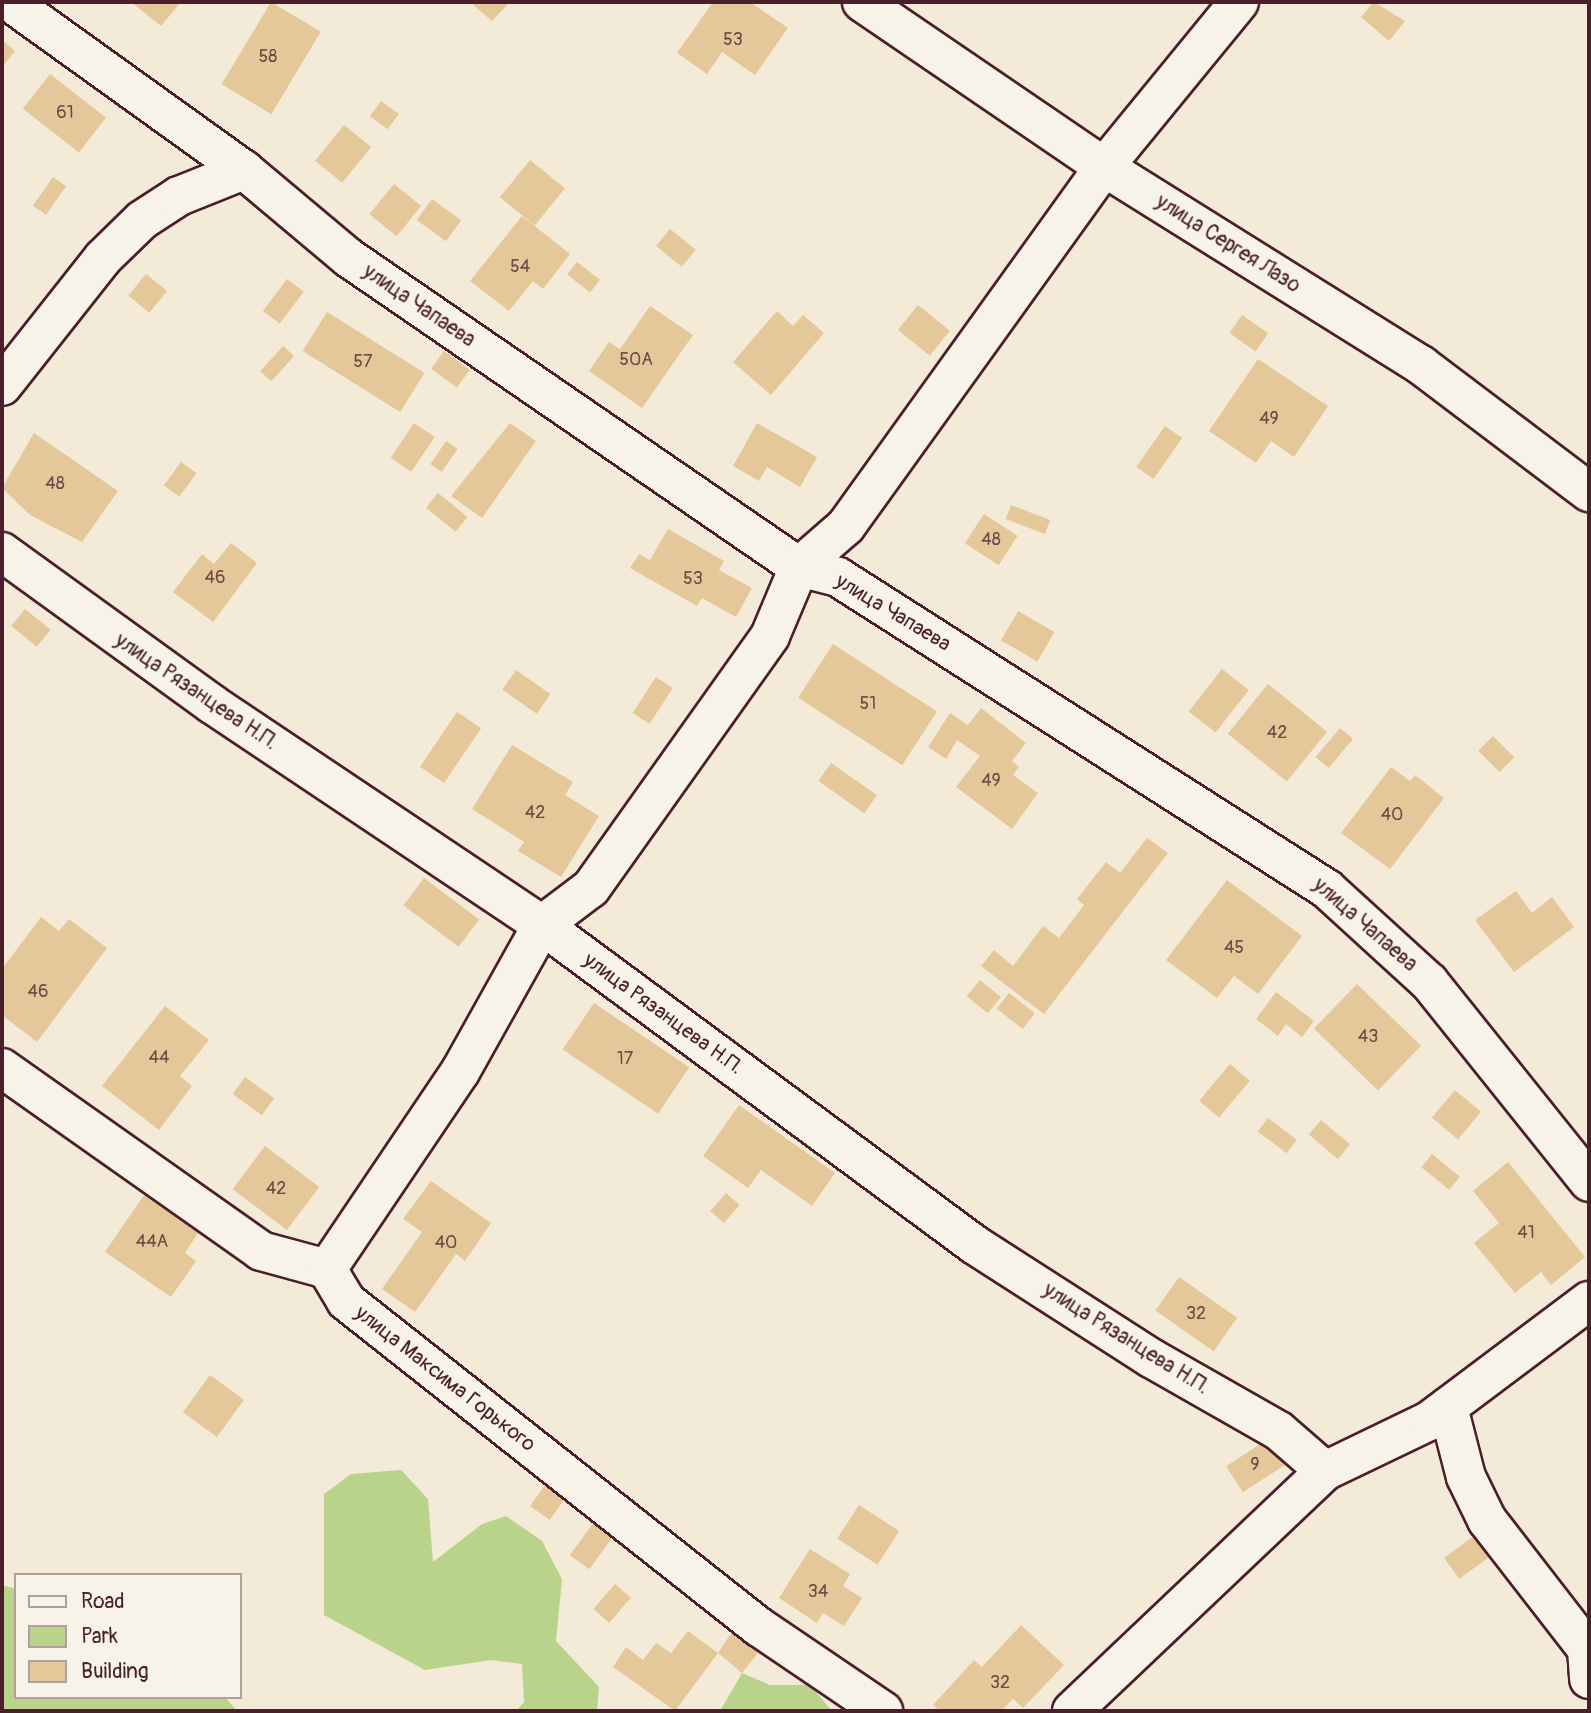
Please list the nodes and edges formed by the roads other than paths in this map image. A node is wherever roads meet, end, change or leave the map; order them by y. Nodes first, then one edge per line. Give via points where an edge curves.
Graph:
1 (10, 2) edge
2 (862, 2) edge
3 (1239, 2) edge
4 (1104, 167) junction
5 (244, 170) junction
6 (2, 386) edge
7 (1589, 492) edge
8 (2, 552) edge
9 (799, 567) junction
10 (542, 925) junction
11 (2, 1068) edge
12 (1589, 1182) edge
13 (327, 1269) junction
14 (1589, 1301) edge
15 (1448, 1407) junction
16 (1325, 1471) junction
17 (1589, 1679) edge
18 (883, 1711) edge
19 (1072, 1711) edge

1 - 5 street, улица Чапаева
2 - 4 street, улица Сергея Лазо
3 - 4 street
4 - 7 street, улица Сергея Лазо via 1421,365
4 - 9 street via 846,526
5 - 6 street via 179,196 142,220 103,258
5 - 9 street, улица Чапаева via 349,258
8 - 10 street, улица Рязанцева Н.П. via 212,705
9 - 10 street via 770,636 606,866 590,888
9 - 12 street, улица Чапаева via 838,577 1327,889 1429,982
10 - 13 street via 460,1072
10 - 16 street, улица Рязанцева Н.П. via 975,1245 1151,1358 1279,1431
11 - 13 street via 251,1245
13 - 18 street, улица Максима Горького via 346,1301 759,1627
14 - 15 street
15 - 16 street
15 - 17 street via 1466,1477 1487,1520 1587,1649
16 - 19 street

